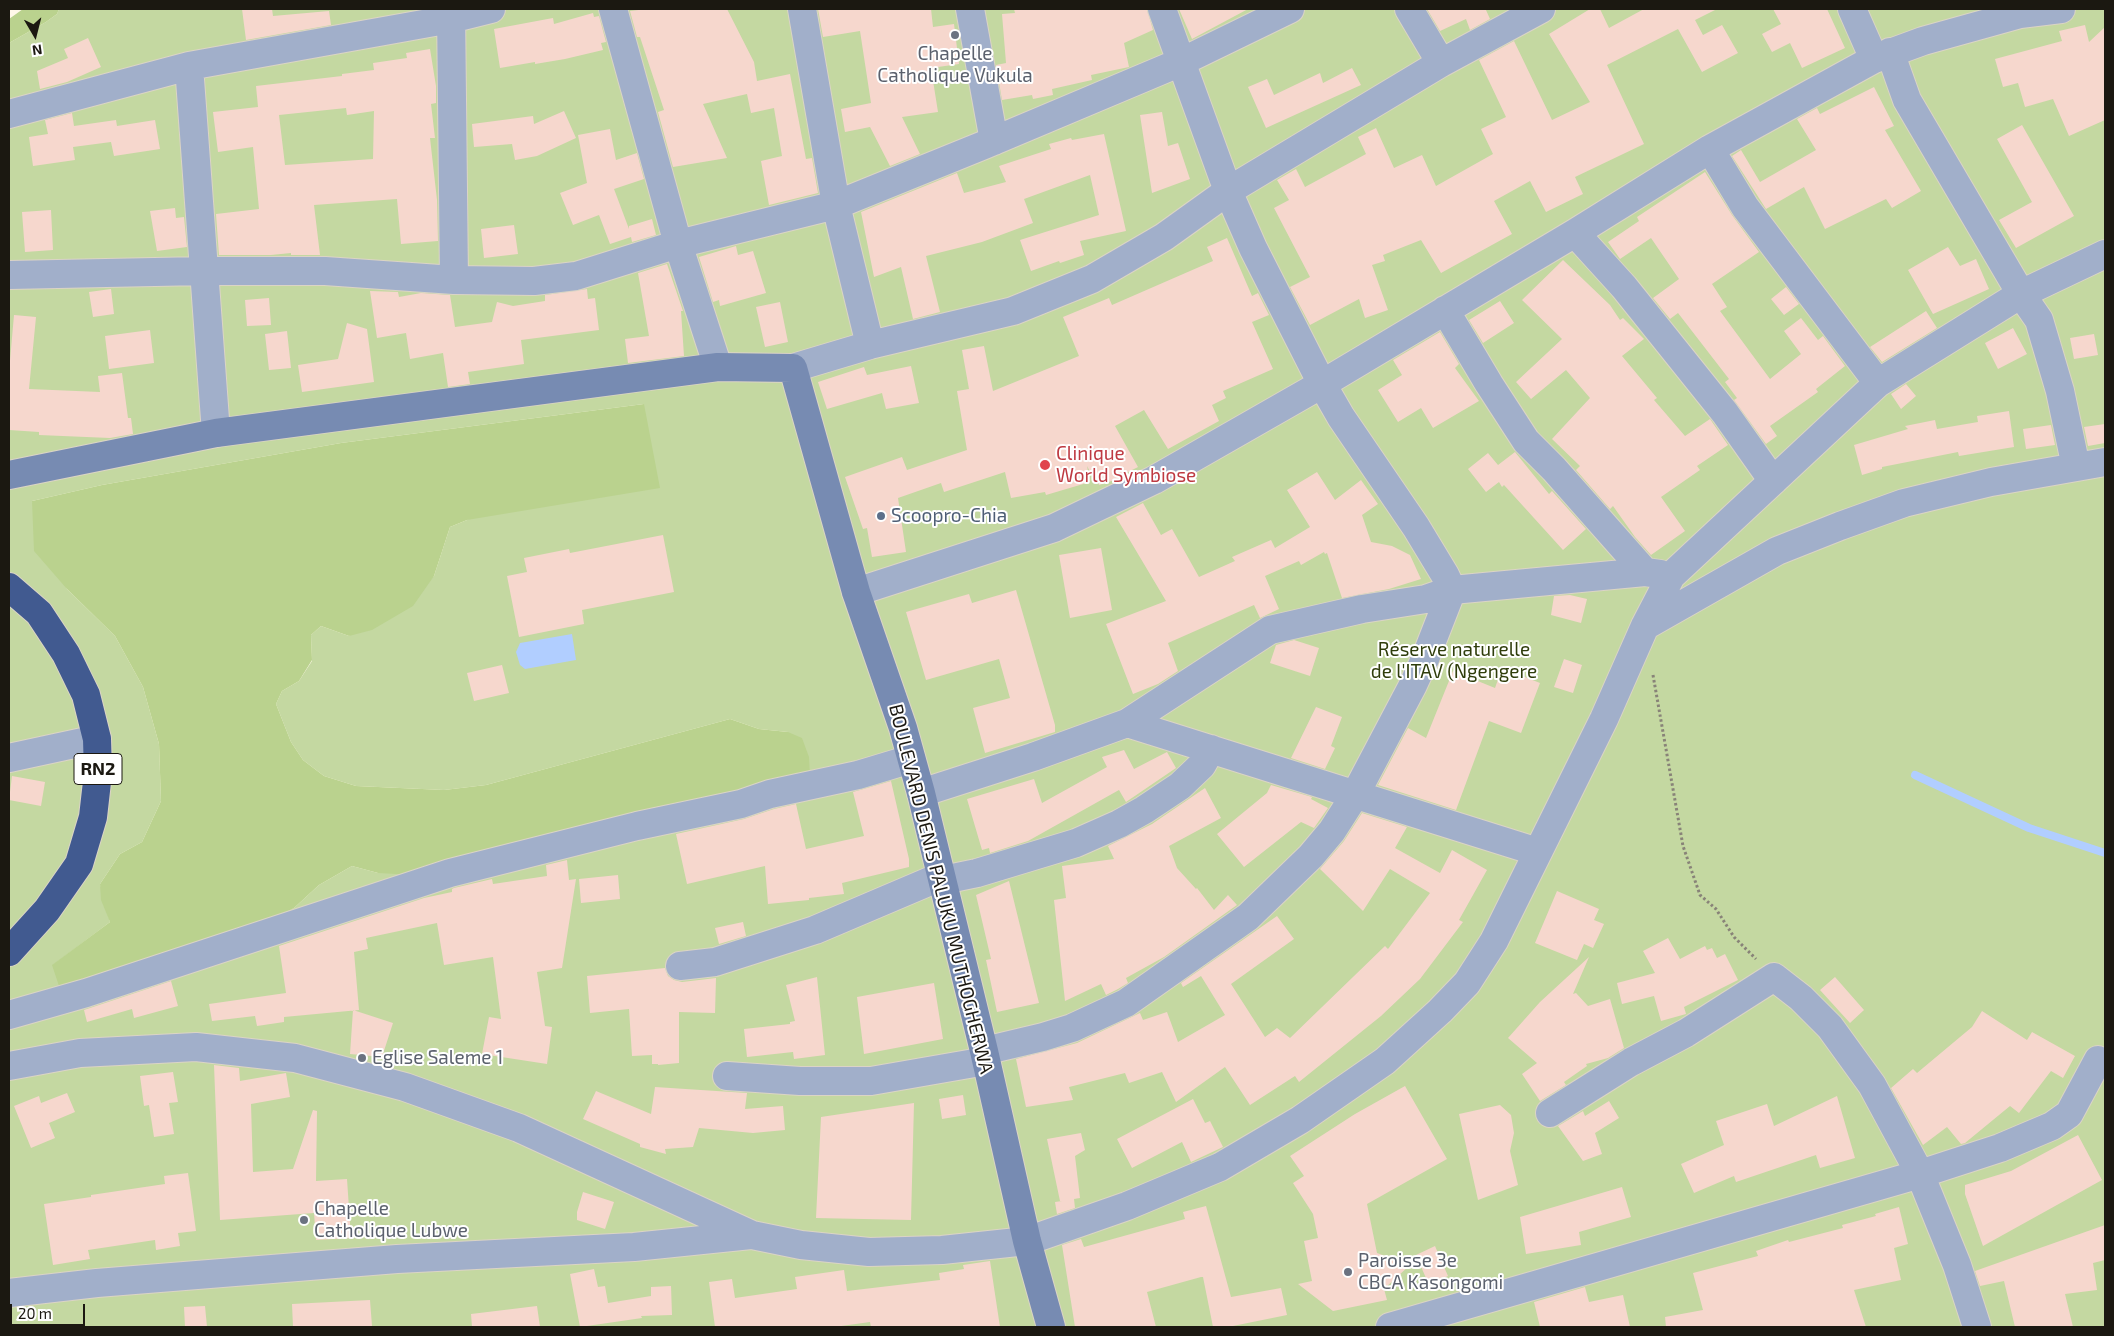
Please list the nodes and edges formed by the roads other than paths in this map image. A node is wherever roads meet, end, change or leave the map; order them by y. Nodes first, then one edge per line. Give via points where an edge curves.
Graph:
1 (491, 9) edge
2 (613, 9) edge
3 (802, 9) edge
4 (970, 9) edge
5 (1162, 9) edge
6 (1290, 9) edge
7 (1409, 9) edge
8 (1541, 9) edge
9 (1852, 9) edge
10 (2061, 9) edge
11 (451, 14) edge
12 (1882, 55) junction
13 (1181, 62) junction
14 (1441, 63) junction
15 (189, 66) junction
16 (9, 114) edge
17 (994, 141) junction
18 (1710, 149) junction
19 (1228, 191) junction
20 (836, 205) junction
21 (1575, 233) junction
22 (678, 244) junction
23 (2105, 254) edge
24 (203, 271) junction
25 (9, 275) edge
26 (454, 280) junction
27 (2021, 294) junction
28 (1445, 310) junction
29 (870, 345) junction
30 (718, 367) junction
31 (793, 368) junction
32 (1878, 383) junction
33 (1322, 384) junction
34 (216, 433) junction
35 (2105, 462) edge
36 (2076, 467) junction
37 (9, 475) edge
38 (1773, 481) junction
39 (1658, 574) junction
40 (9, 587) edge
41 (1452, 590) junction
42 (856, 592) junction
43 (1645, 626) junction
44 (1127, 723) junction
45 (96, 739) junction
46 (1211, 749) junction
47 (9, 758) edge
48 (911, 759) junction
49 (921, 793) junction
50 (1355, 795) junction
51 (1538, 852) junction
52 (942, 878) junction
53 (9, 952) edge
54 (680, 966) dead end
55 (9, 1015) edge
56 (985, 1056) junction
57 (2098, 1060) dead end
58 (9, 1066) edge
59 (727, 1076) dead end
60 (1550, 1113) dead end
61 (1920, 1174) junction
62 (752, 1235) junction
63 (1027, 1241) junction
64 (9, 1293) edge
65 (1051, 1327) edge
66 (1390, 1327) edge
67 (1977, 1327) edge

1 - 11 street
2 - 22 street
3 - 20 street
4 - 17 street
5 - 13 street
6 - 13 street
7 - 14 street
8 - 14 street
9 - 12 street
10 - 12 street via 2020,14
11 - 15 street
11 - 26 street
12 - 18 street
12 - 27 street
13 - 17 street
13 - 19 street
14 - 19 street
15 - 16 street
15 - 24 street
17 - 20 street
18 - 21 street
18 - 32 street via 1745,207
19 - 29 street via 1164,237 1092,279 1013,311
19 - 33 street
20 - 22 street
20 - 29 street
21 - 28 street
21 - 38 street via 1624,287 1725,413
22 - 26 street via 576,276 534,281
22 - 30 street
23 - 27 street
24 - 25 street
24 - 26 street via 325,271
24 - 34 street
27 - 32 street
27 - 36 street via 2039,320 2060,391
28 - 33 street
28 - 39 street via 1526,441
29 - 31 street
30 - 31 street
30 - 34 street
31 - 42 street, BOULEVARD DENIS PALUKU MUTHOGHERWA
32 - 38 street
33 - 41 street via 1446,575
33 - 42 street via 1154,480 1054,528
34 - 37 street
35 - 36 street
36 - 43 street via 1991,482 1904,503 1840,526 1776,551
38 - 39 street
39 - 41 street
39 - 43 street
40 - 45 highway, RN2 via 39,613 66,654 86,695
41 - 44 street via 1426,599 1270,630
41 - 50 street via 1426,659
42 - 48 street, BOULEVARD DENIS PALUKU MUTHOGHERWA
43 - 51 street via 1604,719
44 - 46 street
44 - 49 street
45 - 47 street
45 - 53 highway, RN2 via 98,773 93,817 79,864 47,910
46 - 50 street
46 - 52 street via 1202,765 1180,786 1119,824 1076,844 977,872
48 - 49 street, BOULEVARD DENIS PALUKU MUTHOGHERWA
48 - 55 street via 741,804 637,826 450,873 86,993
49 - 52 street, BOULEVARD DENIS PALUKU MUTHOGHERWA
50 - 51 street
50 - 56 street via 1311,856 1248,917 1126,1003 1072,1028
51 - 63 street via 1494,941 1467,983 1385,1060 1300,1120 1220,1167 1127,1206
52 - 54 street via 815,930 715,962
52 - 56 street, BOULEVARD DENIS PALUKU MUTHOGHERWA
56 - 59 street via 871,1080 800,1081
56 - 63 street, BOULEVARD DENIS PALUKU MUTHOGHERWA
57 - 61 street via 2069,1114 2052,1126 2000,1148
58 - 62 street via 80,1053 196,1047 295,1058 405,1088 519,1128
60 - 61 street via 1774,977 1830,1027 1872,1085
61 - 66 street
61 - 67 street via 1957,1265
62 - 63 street via 801,1246 869,1252 942,1250
62 - 64 street via 634,1248 387,1260
63 - 65 street, BOULEVARD DENIS PALUKU MUTHOGHERWA

